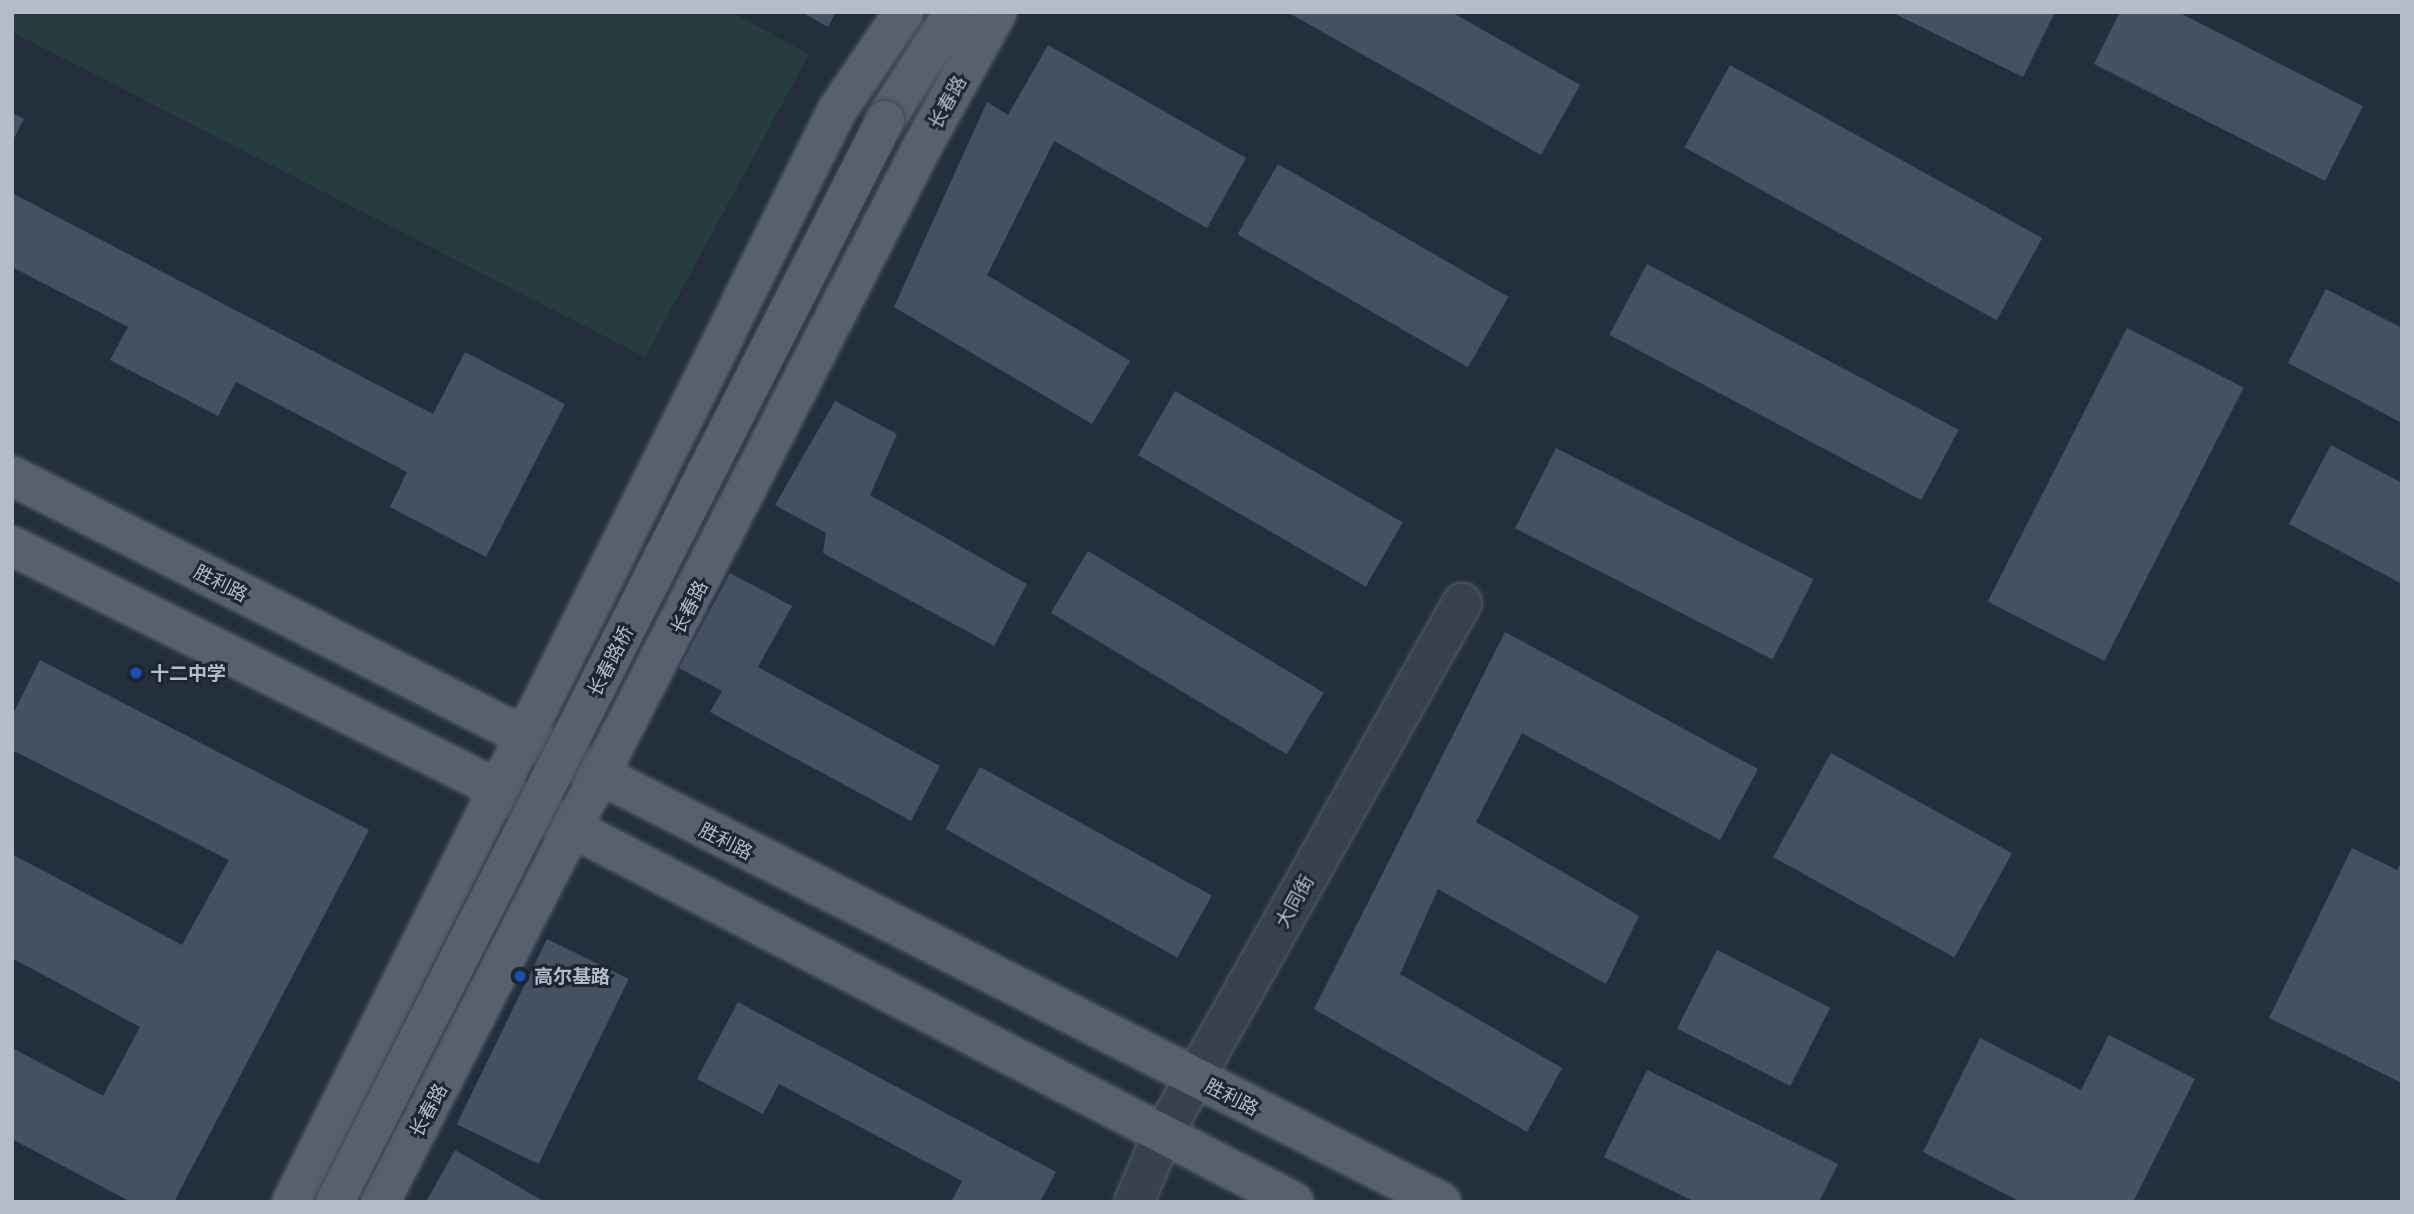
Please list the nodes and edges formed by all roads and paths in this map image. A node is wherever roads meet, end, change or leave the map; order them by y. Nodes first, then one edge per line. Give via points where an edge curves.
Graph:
1 (904, 12) edge
2 (954, 12) edge
3 (997, 12) edge
4 (12, 476) edge
5 (12, 546) edge
6 (1462, 603) dead end
7 (525, 739) junction
8 (602, 778) junction
9 (499, 790) junction
10 (574, 832) junction
11 (1194, 1079) junction
12 (1162, 1136) junction
13 (292, 1202) edge
14 (335, 1202) edge
15 (380, 1202) edge
16 (1134, 1202) edge
17 (1294, 1202) edge
18 (1441, 1202) edge

1 - 7 main road via 838,109
2 - 14 main road, 长春路桥, bridge via 886,121
3 - 8 main road, 长春路 via 922,147
4 - 7 main road, 胜利路
5 - 9 main road
6 - 11 street, 大同街
7 - 8 main road, 胜利路
7 - 9 main road
8 - 10 main road, 长春路
8 - 11 main road, 胜利路
9 - 10 main road
9 - 13 main road
10 - 12 main road via 1114,1104
10 - 15 main road, 长春路
11 - 12 street, 大同街
11 - 18 main road, 胜利路
12 - 16 street, 大同街
12 - 17 main road

